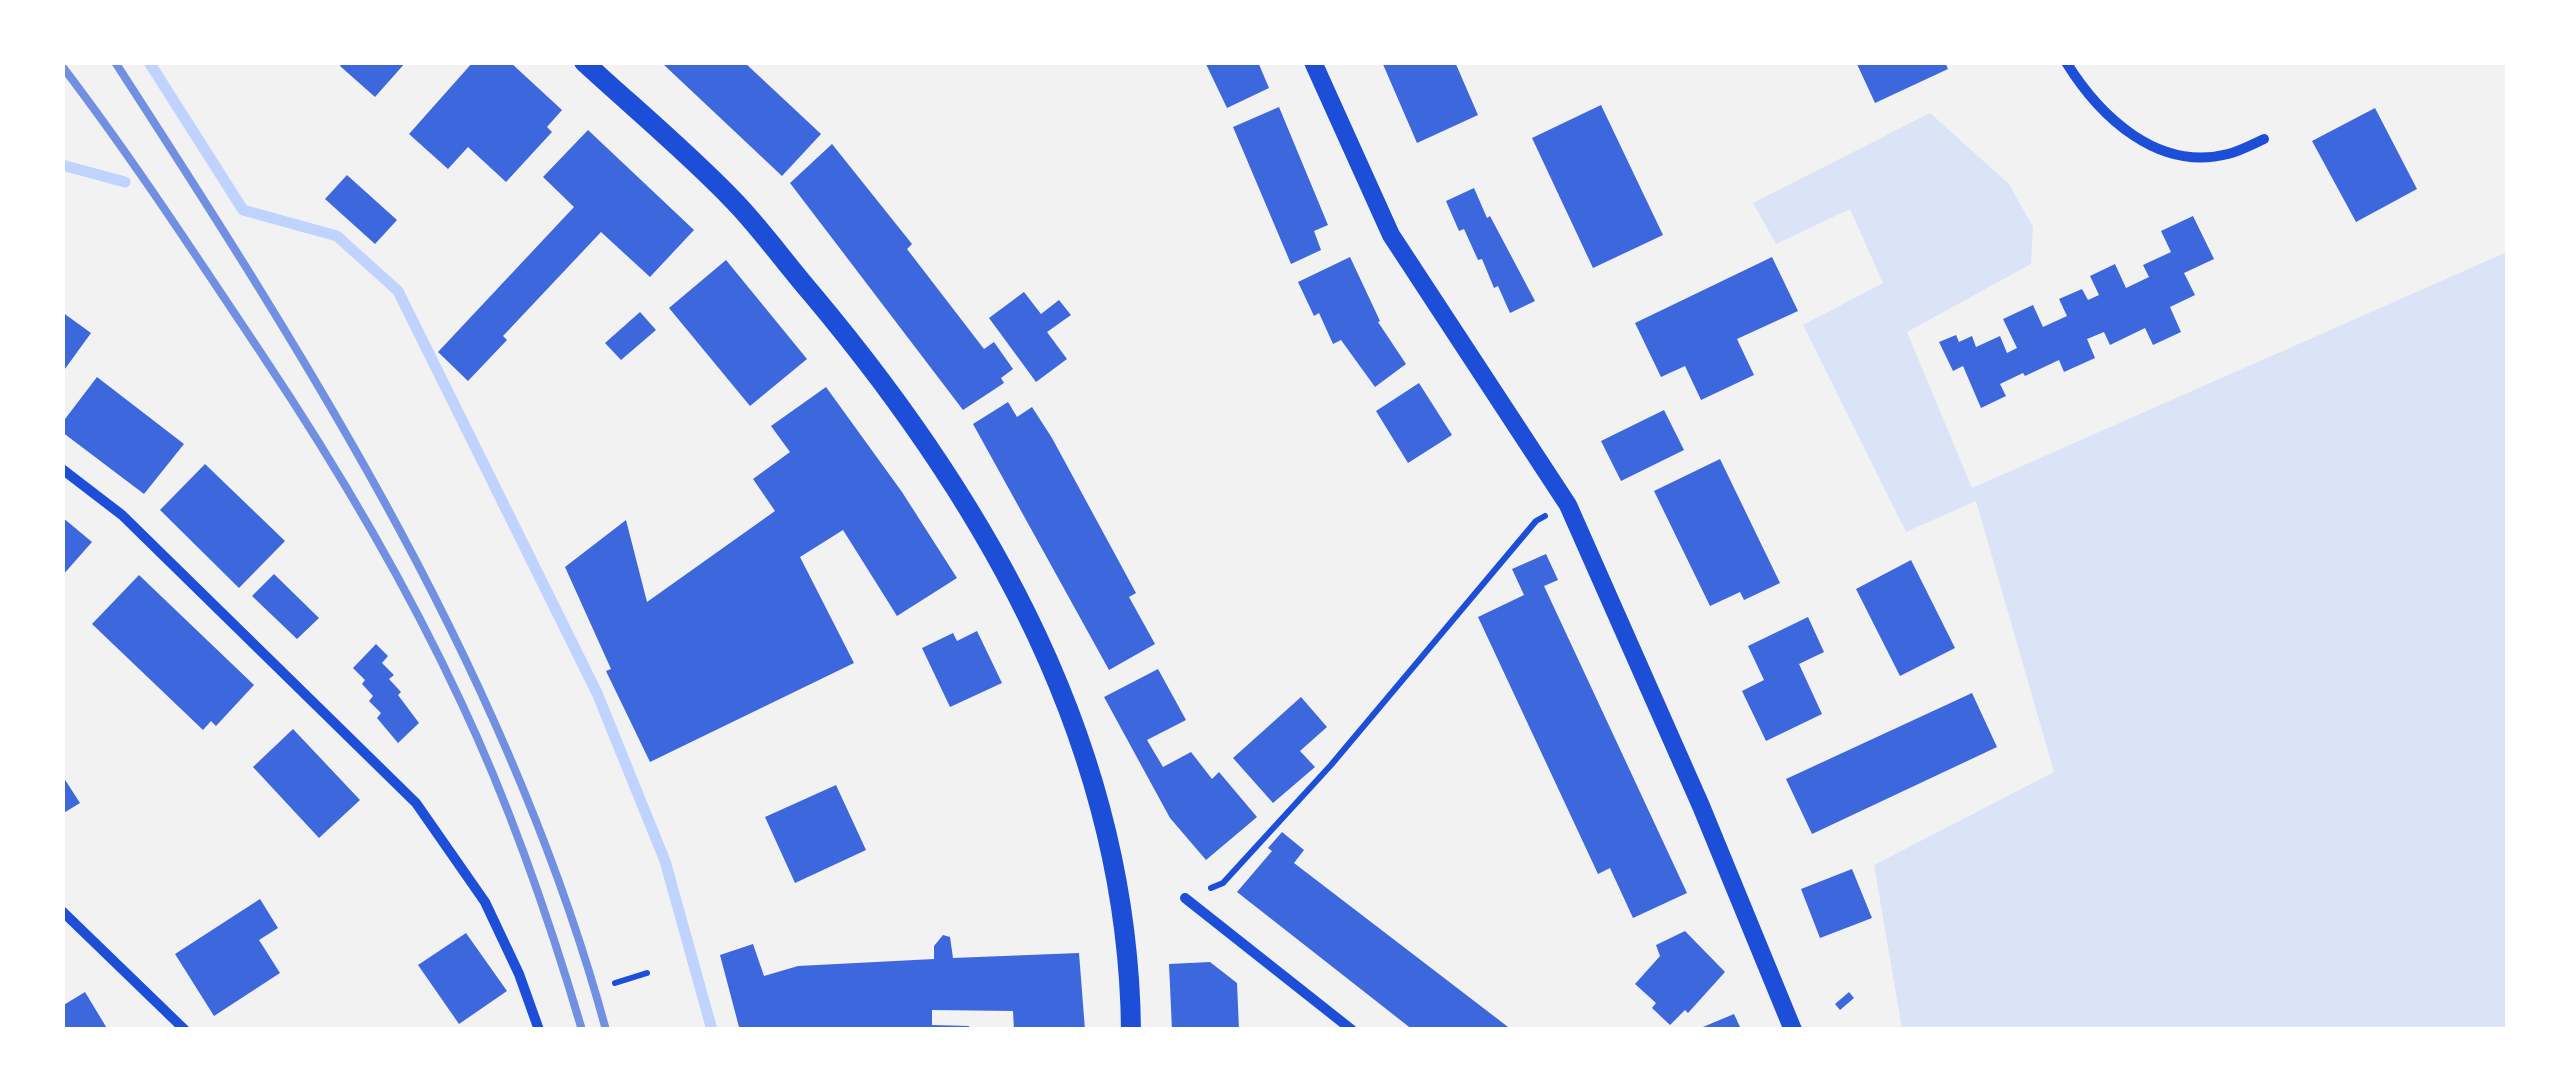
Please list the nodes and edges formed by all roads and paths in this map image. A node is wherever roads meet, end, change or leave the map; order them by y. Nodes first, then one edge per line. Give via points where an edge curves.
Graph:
1 (584, 62) edge
2 (1313, 62) edge
3 (2066, 62) edge
4 (2264, 139) dead end
5 (62, 469) edge
6 (1536, 521) dead end
7 (1223, 883) dead end
8 (1184, 898) dead end
9 (62, 911) edge
10 (647, 973) dead end
11 (616, 983) dead end
12 (185, 1030) edge
13 (539, 1030) edge
14 (1131, 1030) edge
15 (1352, 1030) edge
16 (1792, 1030) edge

1 - 14 main road via 736,203 854,344 980,526 1045,657 1094,779 1123,906
2 - 16 street via 1391,235 1568,505
3 - 4 street via 2127,133 2171,155 2226,155
5 - 13 street via 122,515 416,804 484,902
6 - 7 path
8 - 15 street
9 - 12 street
10 - 11 path

